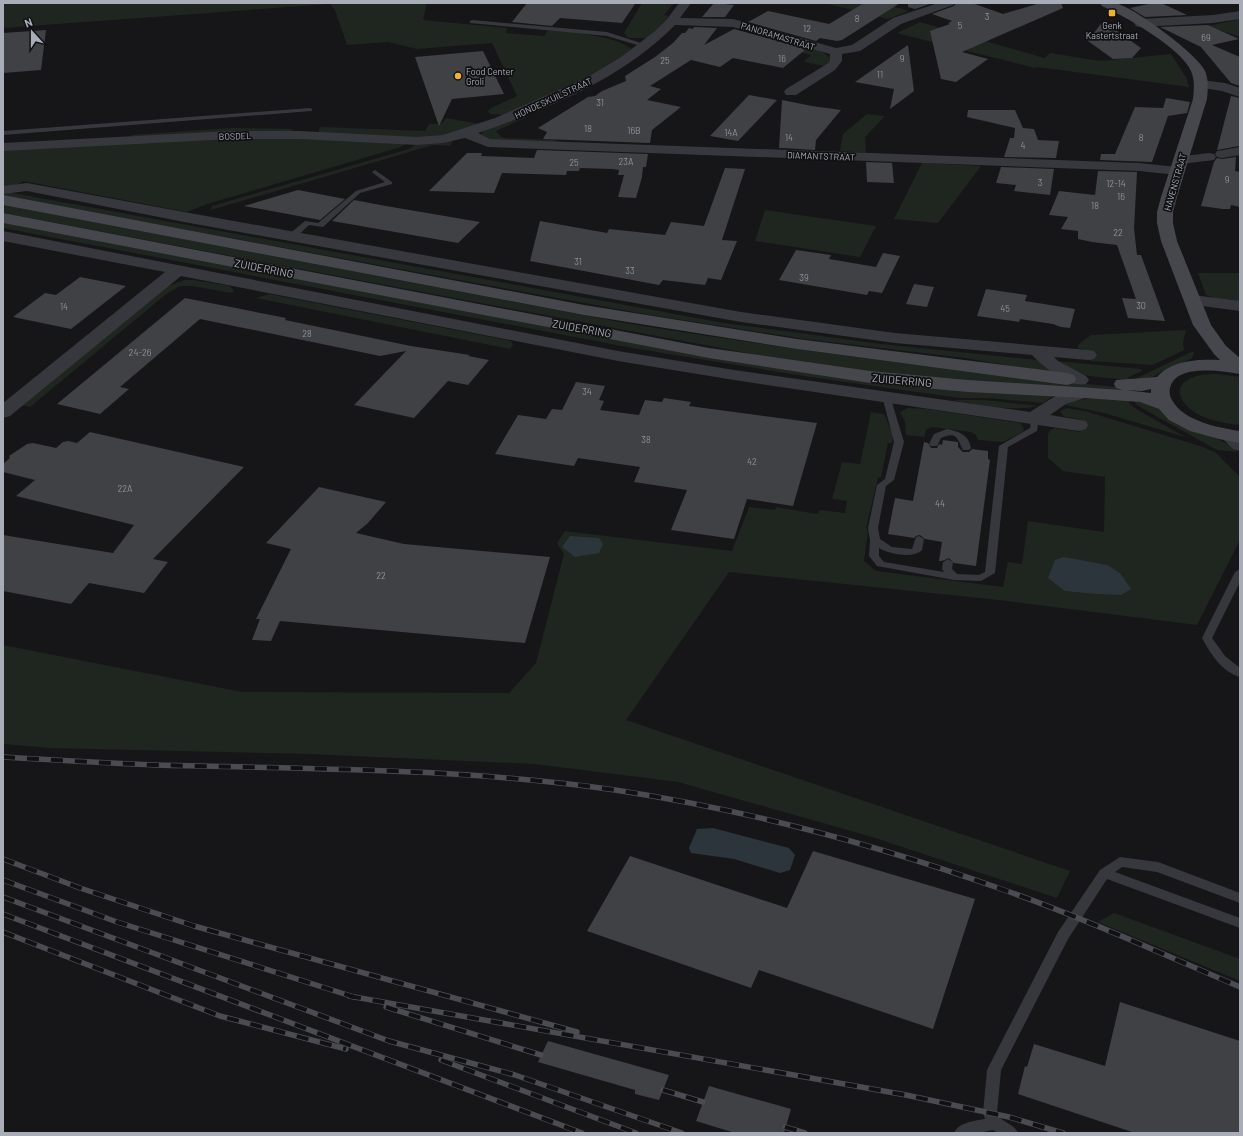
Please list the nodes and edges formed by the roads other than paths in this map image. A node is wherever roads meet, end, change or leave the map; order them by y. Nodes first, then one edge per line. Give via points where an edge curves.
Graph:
1 (685, 3) edge
2 (949, 3) edge
3 (1106, 3) edge
4 (1234, 3) edge
5 (1240, 6) edge
6 (1240, 15) edge
7 (1213, 18) junction
8 (672, 21) junction
9 (472, 22) dead end
10 (1140, 23) junction
11 (1159, 35) junction
12 (644, 45) junction
13 (836, 52) junction
14 (1201, 84) junction
15 (791, 92) dead end
16 (1240, 93) edge
17 (310, 110) dead end
18 (3, 133) edge
19 (466, 133) junction
20 (3, 147) edge
21 (1240, 151) edge
22 (1179, 165) junction
23 (375, 172) dead end
24 (3, 190) edge
25 (3, 200) edge
26 (3, 218) edge
27 (3, 236) edge
28 (291, 237) junction
29 (178, 270) junction
30 (1193, 300) junction
31 (1240, 306) edge
32 (1202, 324) junction
33 (1038, 351) junction
34 (1088, 355) dead end
35 (1199, 365) junction
36 (1240, 368) edge
37 (1162, 382) junction
38 (1082, 386) junction
39 (886, 396) junction
40 (1165, 405) junction
41 (3, 412) edge
42 (1035, 418) junction
43 (1079, 425) dead end
44 (1236, 439) edge
45 (934, 444) dead end
46 (966, 448) dead end
47 (919, 538) dead end
48 (875, 540) junction
49 (948, 562) dead end
50 (1240, 572) edge
51 (954, 577) junction
52 (1240, 673) edge
53 (1104, 873) junction
54 (1240, 898) edge
55 (1240, 923) edge
56 (994, 1123) junction
57 (961, 1133) edge
58 (1011, 1133) edge

1 - 8 street, HONDESKUILSTRAAT
2 - 13 street, PANORAMASTRAAT via 888,25 856,48
3 - 10 main road
4 - 5 street
6 - 7 street
7 - 10 street
7 - 11 street
8 - 12 street, HONDESKUILSTRAAT
8 - 13 street, PANORAMASTRAAT via 733,23
9 - 12 lane via 607,34
10 - 11 main road
11 - 14 main road via 1187,57 1198,70
12 - 19 street, HONDESKUILSTRAAT via 625,60 574,89
13 - 15 street via 836,61 831,67
14 - 16 street via 1225,87
14 - 22 main road, HAVENSTRAAT via 1200,99
17 - 18 lane
19 - 20 street, BOSDEL via 417,140 268,135
19 - 22 street, DIAMANTSTRAAT via 488,143 1139,167
21 - 22 street, DIAMANTSTRAAT
22 - 30 main road, HAVENSTRAAT via 1165,212 1165,223 1169,241
23 - 28 lane via 390,183 358,192 320,225 308,223
24 - 28 street via 27,187
25 - 38 main road, ZUIDERRING via 600,312
26 - 38 main road, ZUIDERRING via 709,353 870,377 968,386
27 - 29 street, ZUIDERRING
28 - 33 street via 741,317 895,338
29 - 39 street, ZUIDERRING via 618,356
29 - 41 street
30 - 31 street
30 - 32 main road, HAVENSTRAAT
32 - 35 main road, HAVENSTRAAT via 1202,358
32 - 36 main road, HAVENSTRAAT via 1220,350
33 - 34 street
33 - 38 street via 1052,365
35 - 36 main road
35 - 37 main road via 1174,372
37 - 38 main road, ZUIDERRING
37 - 40 main road via 1160,392
38 - 40 main road, ZUIDERRING via 1143,397
38 - 42 street
39 - 42 street, ZUIDERRING
39 - 48 lane via 899,442 889,480 882,485 873,528
40 - 44 main road via 1189,423
42 - 43 street, ZUIDERRING
42 - 51 lane via 1034,429 1004,446 990,573 980,578
45 - 46 lane via 937,436 947,432 960,435 966,441
47 - 48 lane via 917,550 913,552 889,550
48 - 51 lane via 874,556 881,564
49 - 51 lane via 947,569
50 - 52 lane via 1207,638 1213,649
53 - 54 lane via 1120,862 1158,867
53 - 55 lane
53 - 56 lane via 1063,936 994,1070 990,1113
56 - 57 lane
56 - 58 lane

